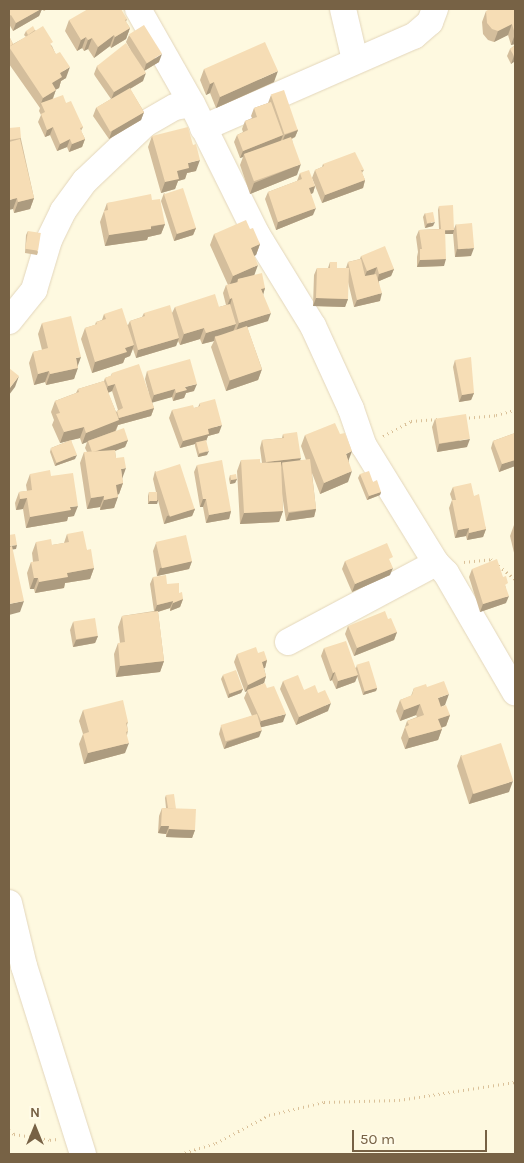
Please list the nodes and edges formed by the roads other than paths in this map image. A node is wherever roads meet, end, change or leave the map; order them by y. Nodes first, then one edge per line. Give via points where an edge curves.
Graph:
1 (138, 9) edge
2 (343, 9) edge
3 (435, 9) edge
4 (355, 60) junction
5 (192, 104) junction
6 (203, 128) junction
7 (9, 321) edge
8 (441, 568) junction
9 (288, 642) dead end
10 (515, 692) edge
11 (9, 903) edge
12 (81, 1145) edge

1 - 5 street
2 - 4 street
3 - 4 street via 430,22 414,36
4 - 6 street
5 - 6 street
5 - 7 street via 175,107 146,124 85,181 63,211 49,240 34,290
6 - 8 street via 256,233 312,326 351,409 364,446
8 - 9 street
8 - 10 street
11 - 12 street via 24,966

